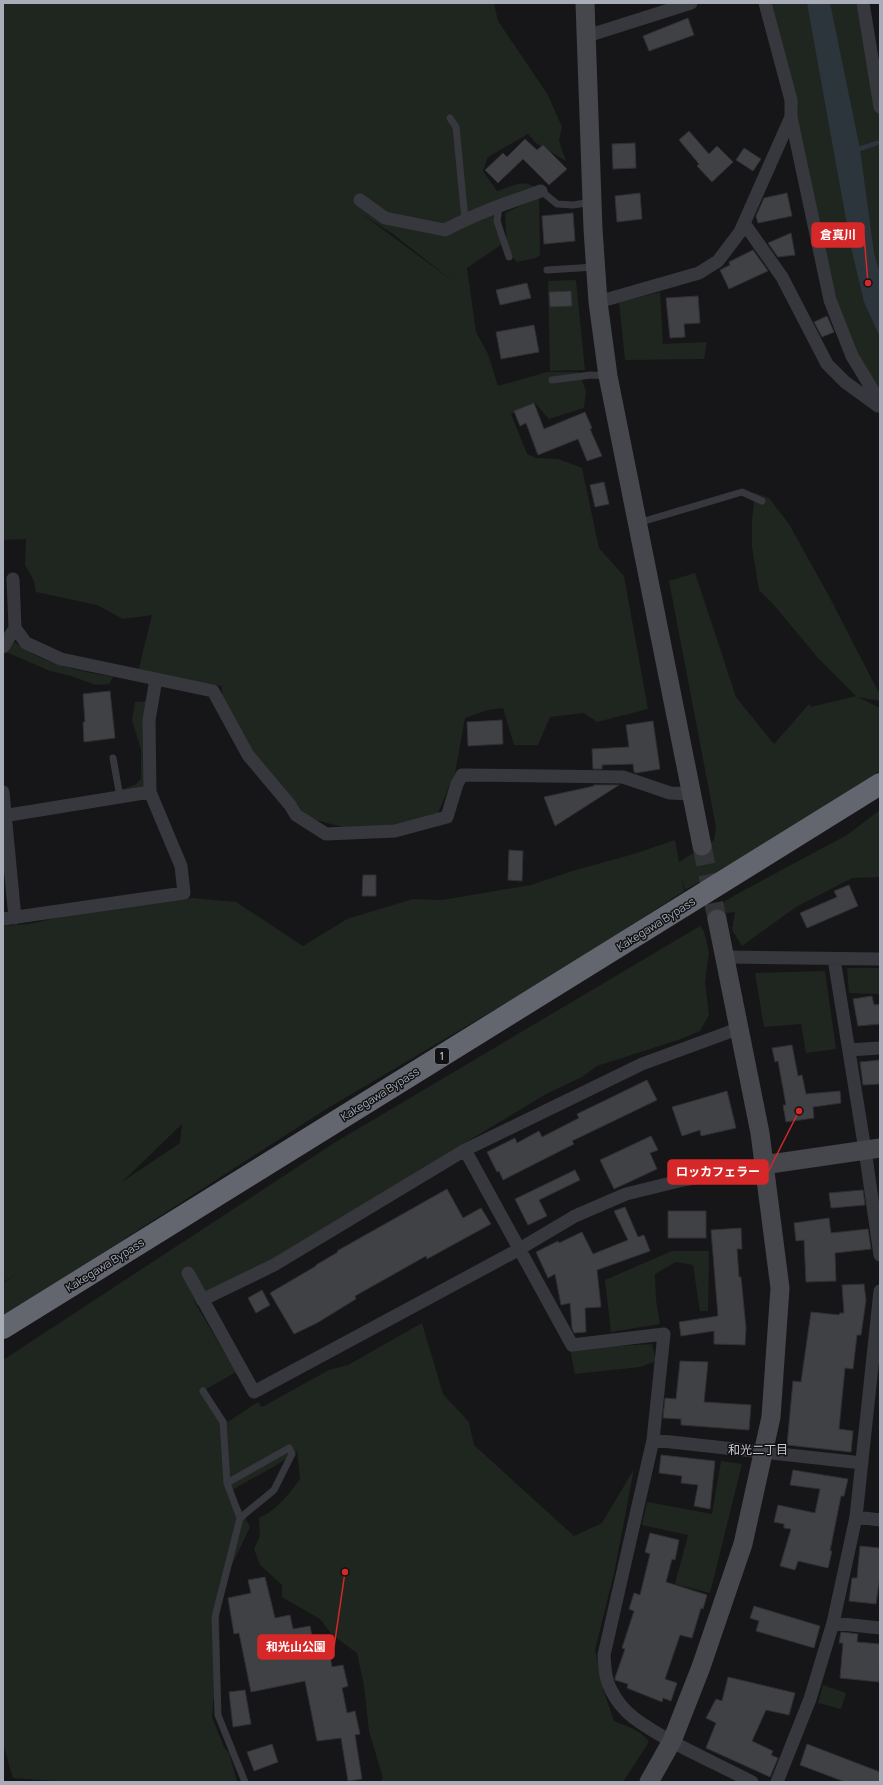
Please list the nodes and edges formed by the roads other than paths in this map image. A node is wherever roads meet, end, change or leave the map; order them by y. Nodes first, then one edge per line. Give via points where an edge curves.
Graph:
1 (585, 3) edge
2 (691, 3) edge
3 (765, 3) edge
4 (863, 3) edge
5 (587, 36) junction
6 (880, 107) edge
7 (791, 117) junction
8 (450, 118) dead end
9 (539, 190) joint
10 (360, 200) dead end
11 (592, 202) junction
12 (499, 205) junction
13 (464, 219) junction
14 (744, 223) junction
15 (509, 257) dead end
16 (596, 267) junction
17 (547, 270) dead end
18 (598, 302) junction
19 (608, 376) junction
20 (552, 380) dead end
21 (880, 402) edge
22 (880, 407) edge
23 (762, 500) dead end
24 (637, 524) junction
25 (13, 579) dead end
26 (14, 628) junction
27 (3, 648) edge
28 (156, 679) junction
29 (113, 758) dead end
30 (880, 784) edge
31 (3, 792) edge
32 (150, 792) junction
33 (692, 794) junction
34 (120, 797) junction
35 (4, 816) edge
36 (702, 846) tunnel mouth
37 (9, 919) edge
38 (718, 919) tunnel mouth
39 (726, 957) junction
40 (880, 958) edge
41 (834, 959) junction
42 (740, 1028) junction
43 (880, 1048) edge
44 (849, 1050) junction
45 (873, 1149) edge
46 (465, 1150) junction
47 (763, 1165) junction
48 (520, 1249) junction
49 (880, 1255) edge
50 (188, 1273) dead end
51 (880, 1291) edge
52 (202, 1300) junction
53 (3, 1328) edge
54 (878, 1339) edge
55 (203, 1391) dead end
56 (653, 1440) junction
57 (764, 1452) junction
58 (862, 1463) junction
59 (227, 1483) junction
60 (856, 1517) junction
61 (240, 1518) junction
62 (880, 1520) edge
63 (833, 1623) junction
64 (880, 1628) edge
65 (672, 1741) junction
66 (245, 1782) edge
67 (649, 1782) edge
68 (752, 1782) edge
69 (777, 1782) edge

1 - 5 street
2 - 5 street
3 - 7 street via 791,100
4 - 6 street
5 - 11 street
7 - 14 street
7 - 21 street via 830,300 852,356
8 - 13 lane via 456,127
9 - 11 lane via 557,204
9 - 12 street
10 - 13 street via 384,218 445,230
11 - 16 street
12 - 13 street
12 - 15 lane via 497,221
14 - 18 street via 718,261 699,273
14 - 22 street via 782,277 827,364 845,382
16 - 17 lane
16 - 18 street
18 - 19 street
19 - 20 lane
19 - 24 street
23 - 24 lane via 742,492
24 - 33 street
25 - 26 street
26 - 27 street
26 - 28 street via 26,643 61,659
28 - 32 street via 149,720
28 - 33 street via 212,691 248,755 296,815 326,834 395,831 447,817 462,775 623,777 670,792
29 - 34 lane
30 - 53 highway, Kakegawa Bypass / 1
31 - 35 street
32 - 34 street
32 - 37 street via 181,866 184,893
33 - 36 street
34 - 35 street
35 - 37 street
38 - 39 street
39 - 41 street
39 - 42 street
40 - 41 street
41 - 44 street
42 - 46 street via 642,1064
42 - 47 street via 760,1133
43 - 44 street
44 - 45 street
45 - 47 street
45 - 49 street
46 - 48 street
46 - 52 street via 274,1265
47 - 48 street via 626,1194 575,1216
47 - 57 street via 780,1288 771,1417
48 - 52 street via 254,1392
48 - 56 street via 572,1345 664,1334
50 - 52 street
51 - 54 street
54 - 58 street
55 - 59 lane via 223,1422
56 - 57 street
56 - 65 street via 604,1655 605,1676 611,1691 633,1718
57 - 58 street
57 - 65 street via 743,1544 701,1667
58 - 60 street
59 - 61 lane
59 - 61 lane via 289,1448 292,1454 274,1490
60 - 62 street
60 - 63 street
61 - 66 lane via 214,1618 218,1714
63 - 64 street
63 - 69 street via 810,1699
65 - 67 street
65 - 68 street

